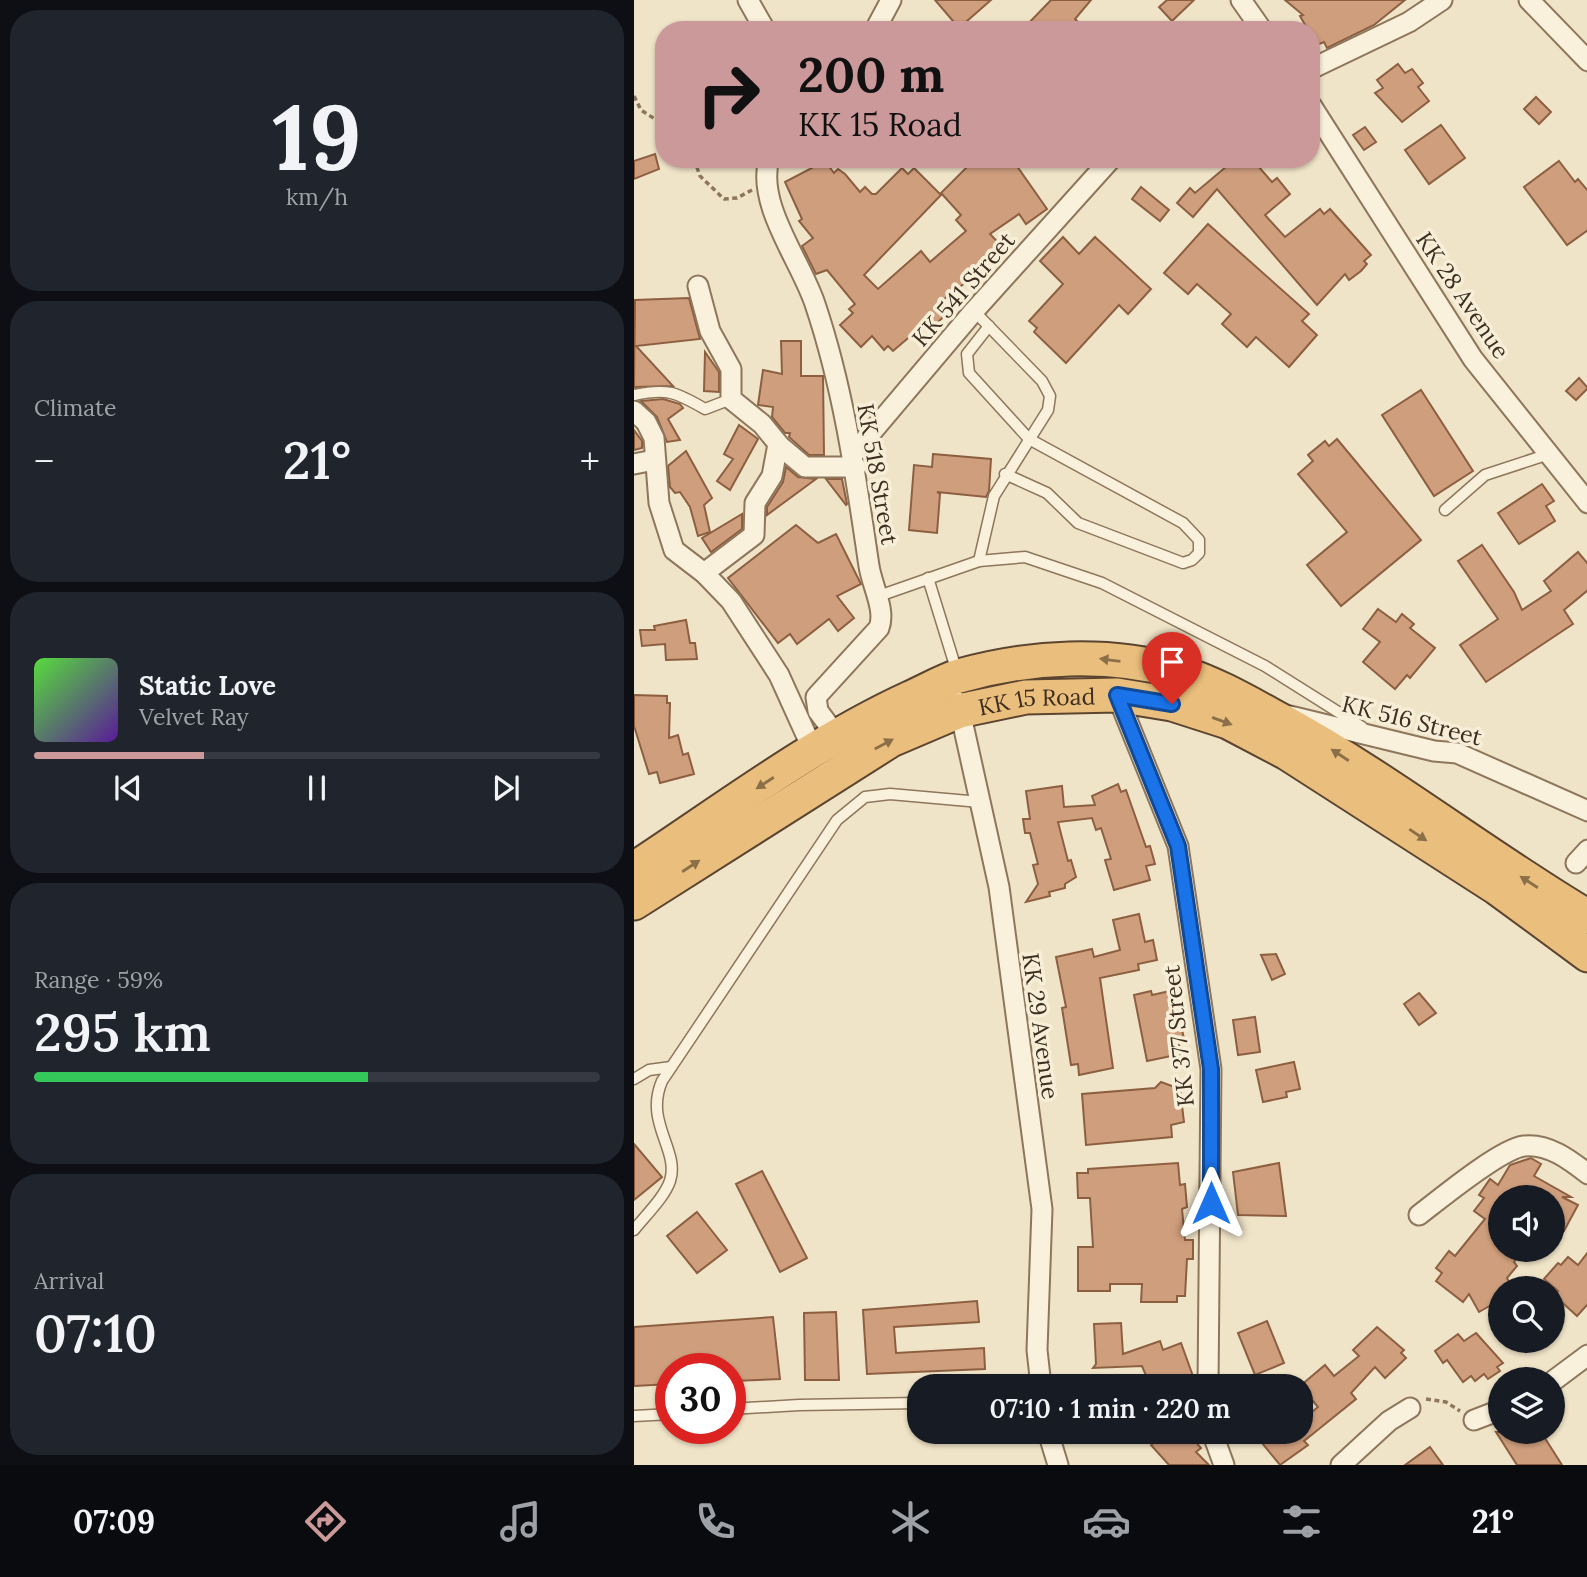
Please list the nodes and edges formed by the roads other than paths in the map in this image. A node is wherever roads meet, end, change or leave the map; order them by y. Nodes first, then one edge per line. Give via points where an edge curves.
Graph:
1 (748, 0) edge
2 (891, 0) edge
3 (1241, 0) edge
4 (1441, 0) edge
5 (1529, 0) edge
6 (760, 21) edge
7 (880, 21) edge
8 (1256, 21) edge
9 (1588, 61) edge
10 (1320, 65) edge
11 (1320, 119) edge
12 (767, 168) edge
13 (1103, 168) edge
14 (698, 286) dead end
15 (974, 311) junction
16 (989, 326) junction
17 (634, 395) edge
18 (731, 399) junction
19 (634, 411) edge
20 (1029, 439) junction
21 (778, 444) junction
22 (1549, 454) junction
23 (654, 460) junction
24 (855, 460) junction
25 (634, 464) edge
26 (1004, 474) junction
27 (1588, 503) edge
28 (1445, 510) dead end
29 (979, 561) junction
30 (704, 573) junction
31 (928, 578) junction
32 (875, 597) junction
33 (958, 676) junction
34 (1117, 695) junction
35 (1259, 709) junction
36 (958, 711) junction
37 (1380, 738) junction
38 (824, 743) junction
39 (980, 802) junction
40 (1588, 811) edge
41 (634, 869) edge
42 (634, 903) edge
43 (1588, 917) edge
44 (1588, 956) edge
45 (671, 1067) junction
46 (634, 1079) edge
47 (1588, 1174) edge
48 (1419, 1215) dead end
49 (634, 1230) edge
50 (1588, 1355) edge
51 (1565, 1372) edge
52 (1040, 1374) edge
53 (1208, 1374) edge
54 (907, 1403) edge
55 (746, 1408) edge
56 (1410, 1408) road end
57 (1488, 1414) edge
58 (655, 1415) edge
59 (634, 1416) edge
60 (1474, 1420) road end
61 (1052, 1444) edge
62 (1216, 1444) edge
63 (1059, 1465) edge
64 (1224, 1465) edge
65 (1341, 1465) edge

1 - 6 street
2 - 7 street
3 - 8 street
4 - 10 street via 1409,22
5 - 9 street
11 - 22 street, KK 28 Avenue via 1473,359
12 - 24 street, KK 518 Street via 769,199 815,303
13 - 15 street, KK 541 Street
14 - 18 street via 710,331 731,369
15 - 16 lane
15 - 24 street, KK 541 Street
16 - 20 lane via 1042,381 1050,396 1048,410
16 - 20 lane via 967,354 969,373
17 - 18 lane via 660,390 678,393 705,409
18 - 21 street
19 - 23 street via 654,438
20 - 26 lane
20 - 26 lane via 1183,523 1199,540 1199,553 1183,563 1078,523 1047,493
21 - 24 street via 805,467
21 - 30 street via 772,476 755,503 754,535
22 - 27 street, KK 28 Avenue
22 - 28 lane via 1485,475
23 - 25 street
23 - 30 street via 667,536 674,550
24 - 32 street, KK 518 Street
26 - 29 lane via 987,516
29 - 31 lane
29 - 37 lane via 1025,557 1102,583 1265,666
30 - 38 street via 731,601
31 - 32 lane
31 - 33 lane
32 - 38 street, KK 518 Street via 882,613 878,628 816,697
35 -> 33 highway, KK 15 Road via 1181,673 1091,657
33 - 36 street, KK 29 Avenue
33 - 38 highway, KK 15 Road
34 - 36 highway, KK 15 Road via 1026,697
34 -> 44 highway, KK 15 Road via 1172,704 1228,722 1287,753 1497,888
34 - 53 street, KK 377 Street via 1178,846 1207,1028 1211,1069
35 - 37 street, KK 516 Street
43 -> 35 highway, KK 15 Road via 1323,744
36 - 39 street, KK 29 Avenue
42 -> 36 highway, KK 15 Road via 868,752
37 - 40 street, KK 516 Street via 1457,752
38 -> 41 highway, KK 15 Road
39 - 45 lane via 891,794 865,797 857,803 838,820
39 - 52 street, KK 29 Avenue via 999,887 1042,1209
45 - 46 lane via 649,1070
45 - 49 lane via 654,1099 670,1158 670,1181
47 - 48 street via 1559,1153 1524,1146 1501,1156
50 - 51 street
54 - 55 lane
56 - 65 street
57 - 60 street
58 - 59 lane
61 - 63 street
62 - 64 street

